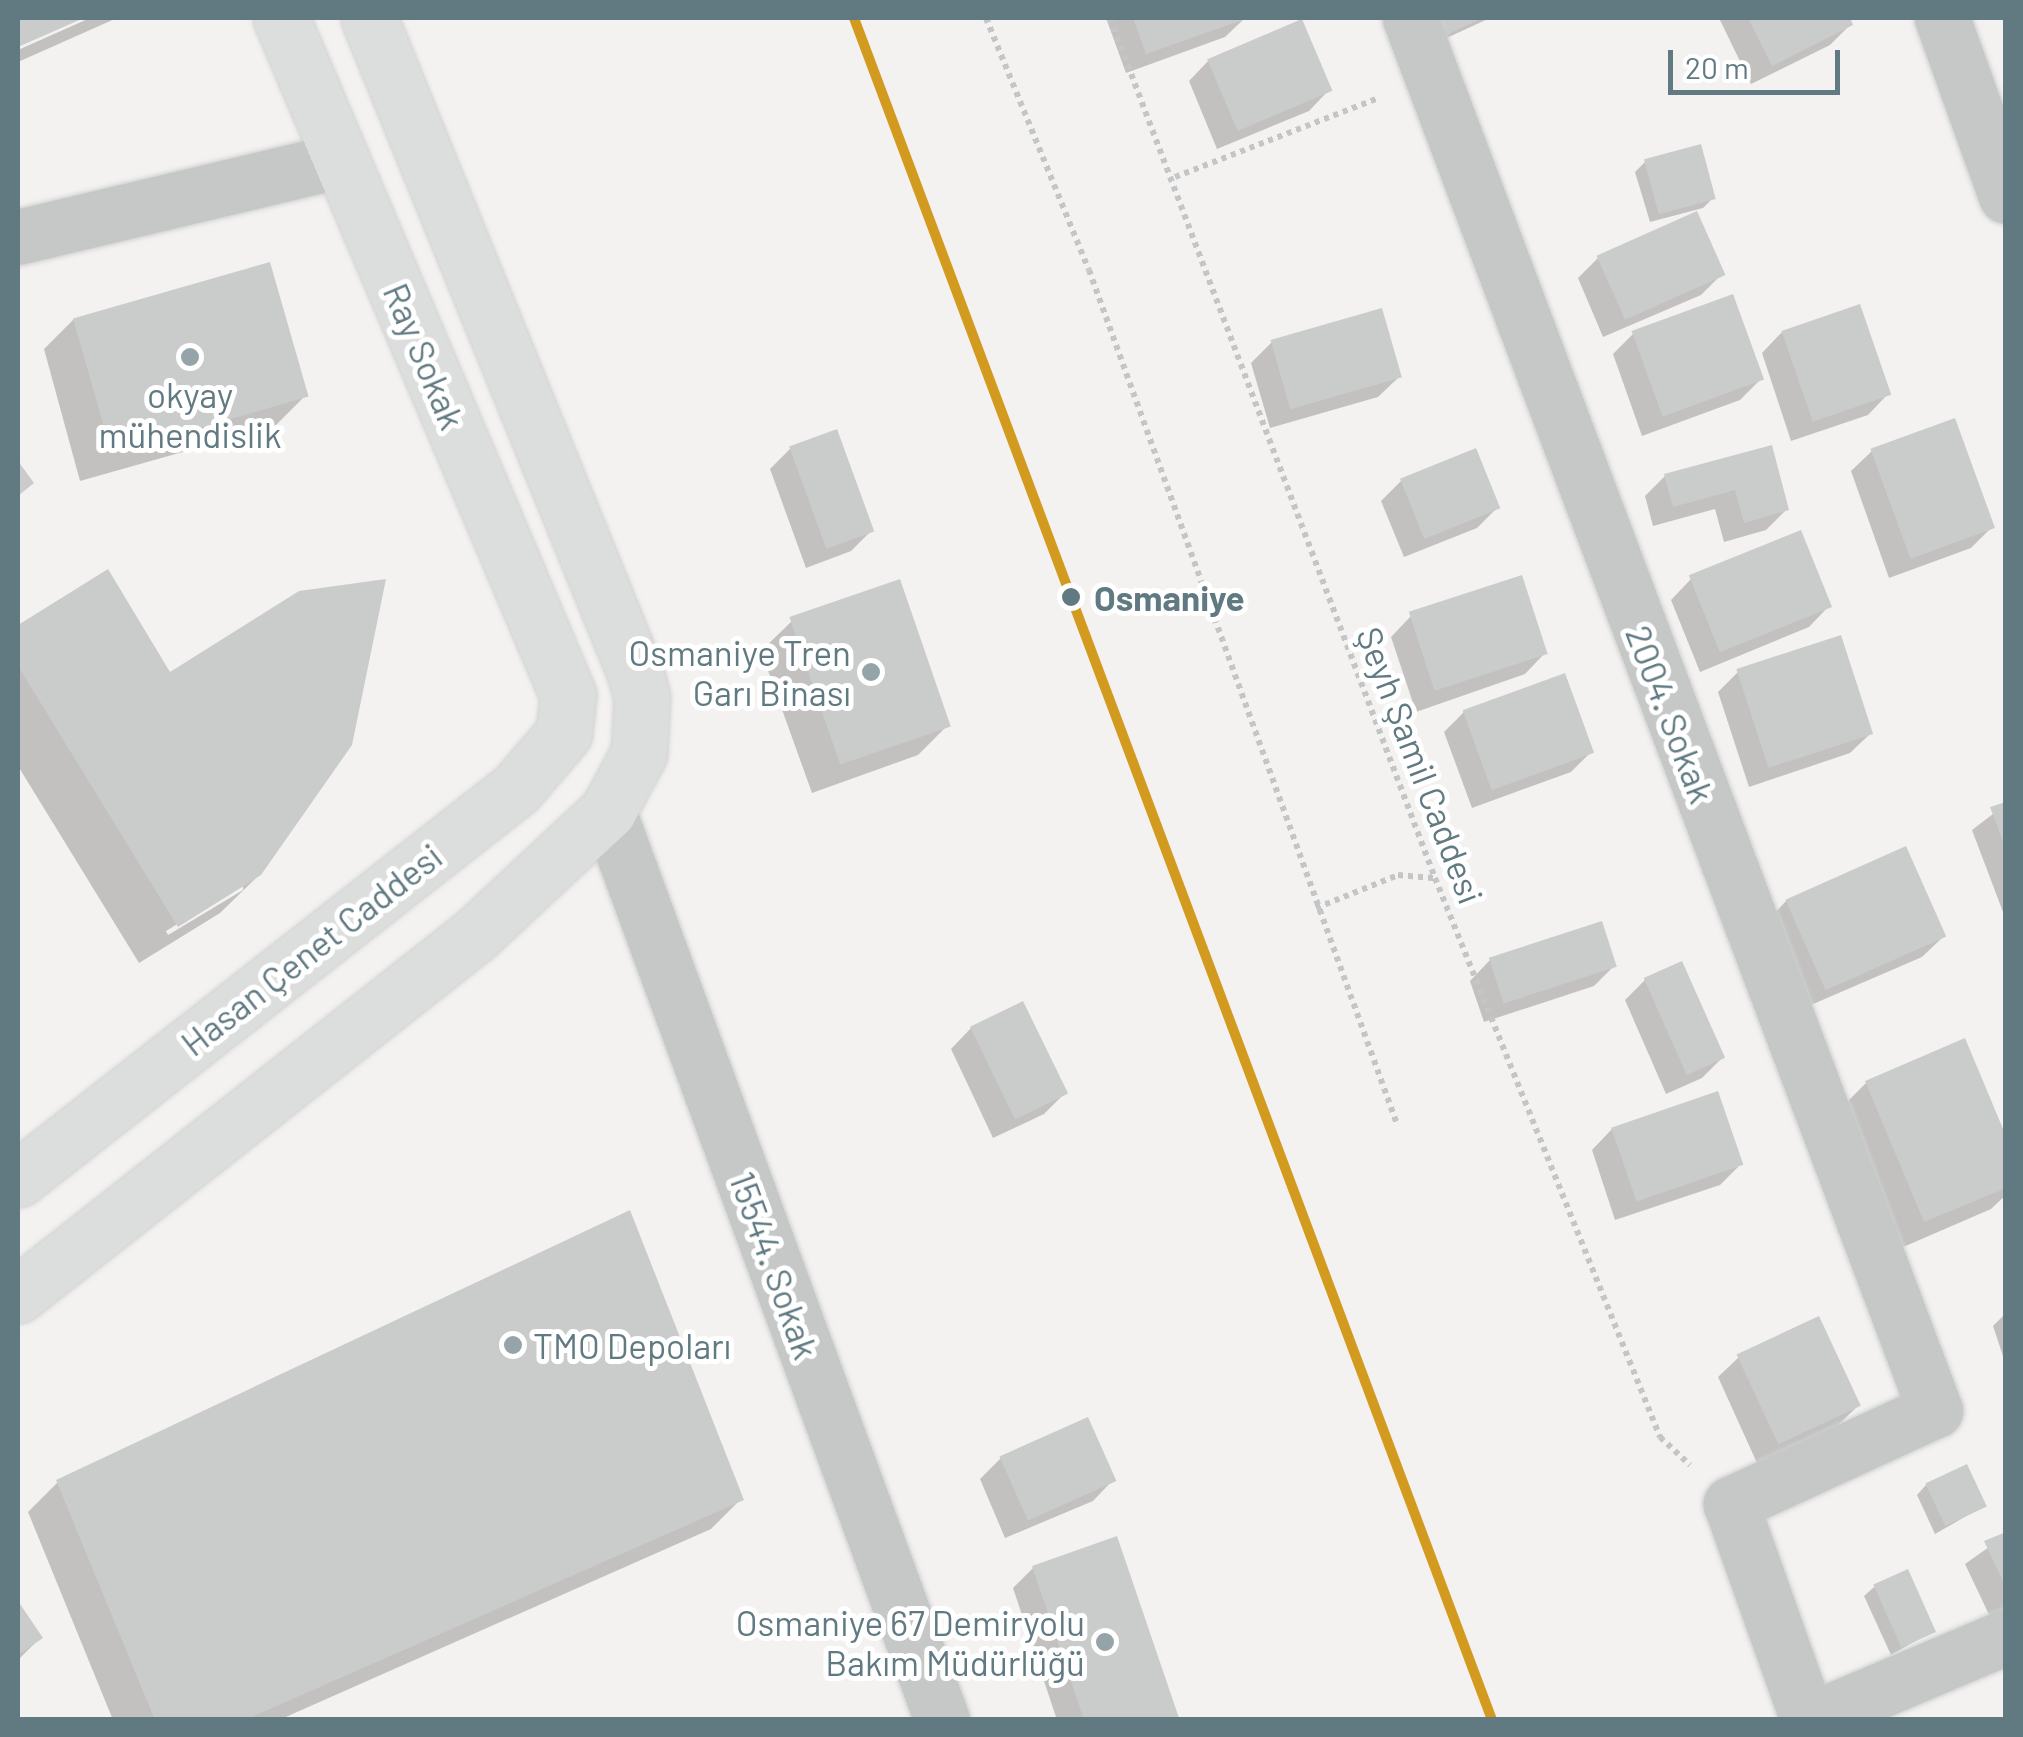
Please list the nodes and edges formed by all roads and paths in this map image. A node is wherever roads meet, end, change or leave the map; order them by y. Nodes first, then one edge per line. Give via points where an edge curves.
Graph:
1 (281, 18) edge
2 (369, 18) edge
3 (986, 18) edge
4 (1110, 18) edge
5 (1410, 18) edge
6 (1942, 18) edge
7 (1431, 78) junction
8 (340, 160) junction
9 (1175, 177) junction
10 (2006, 196) edge
11 (18, 236) edge
12 (568, 694) joint
13 (608, 812) junction
14 (1435, 878) junction
15 (1316, 908) junction
16 (1396, 1124) dead end
17 (18, 1179) edge
18 (18, 1295) edge
19 (1730, 1504) junction
20 (2006, 1637) edge
21 (942, 1720) edge
22 (1809, 1720) edge

1 - 8 street, Ray Sokak
2 - 13 street via 635,672 642,698 640,753
3 - 15 path via 1089,270
4 - 9 path, Şeyh Şamil Caddesi
5 - 7 street, 2004. Sokak
6 - 10 street
7 - 9 path
7 - 19 street, 2004. Sokak via 1934,1410
8 - 11 street
8 - 12 street, Ray Sokak
9 - 14 path, Şeyh Şamil Caddesi
12 - 17 street, Hasan Çenet Caddesi via 564,732 516,790
13 - 18 street via 475,935
13 - 21 street, 15544. Sokak
14 - 15 path via 1398,875
14 - 19 path, Şeyh Şamil Caddesi via 1660,1437
15 - 16 path
19 - 22 street
20 - 22 street

